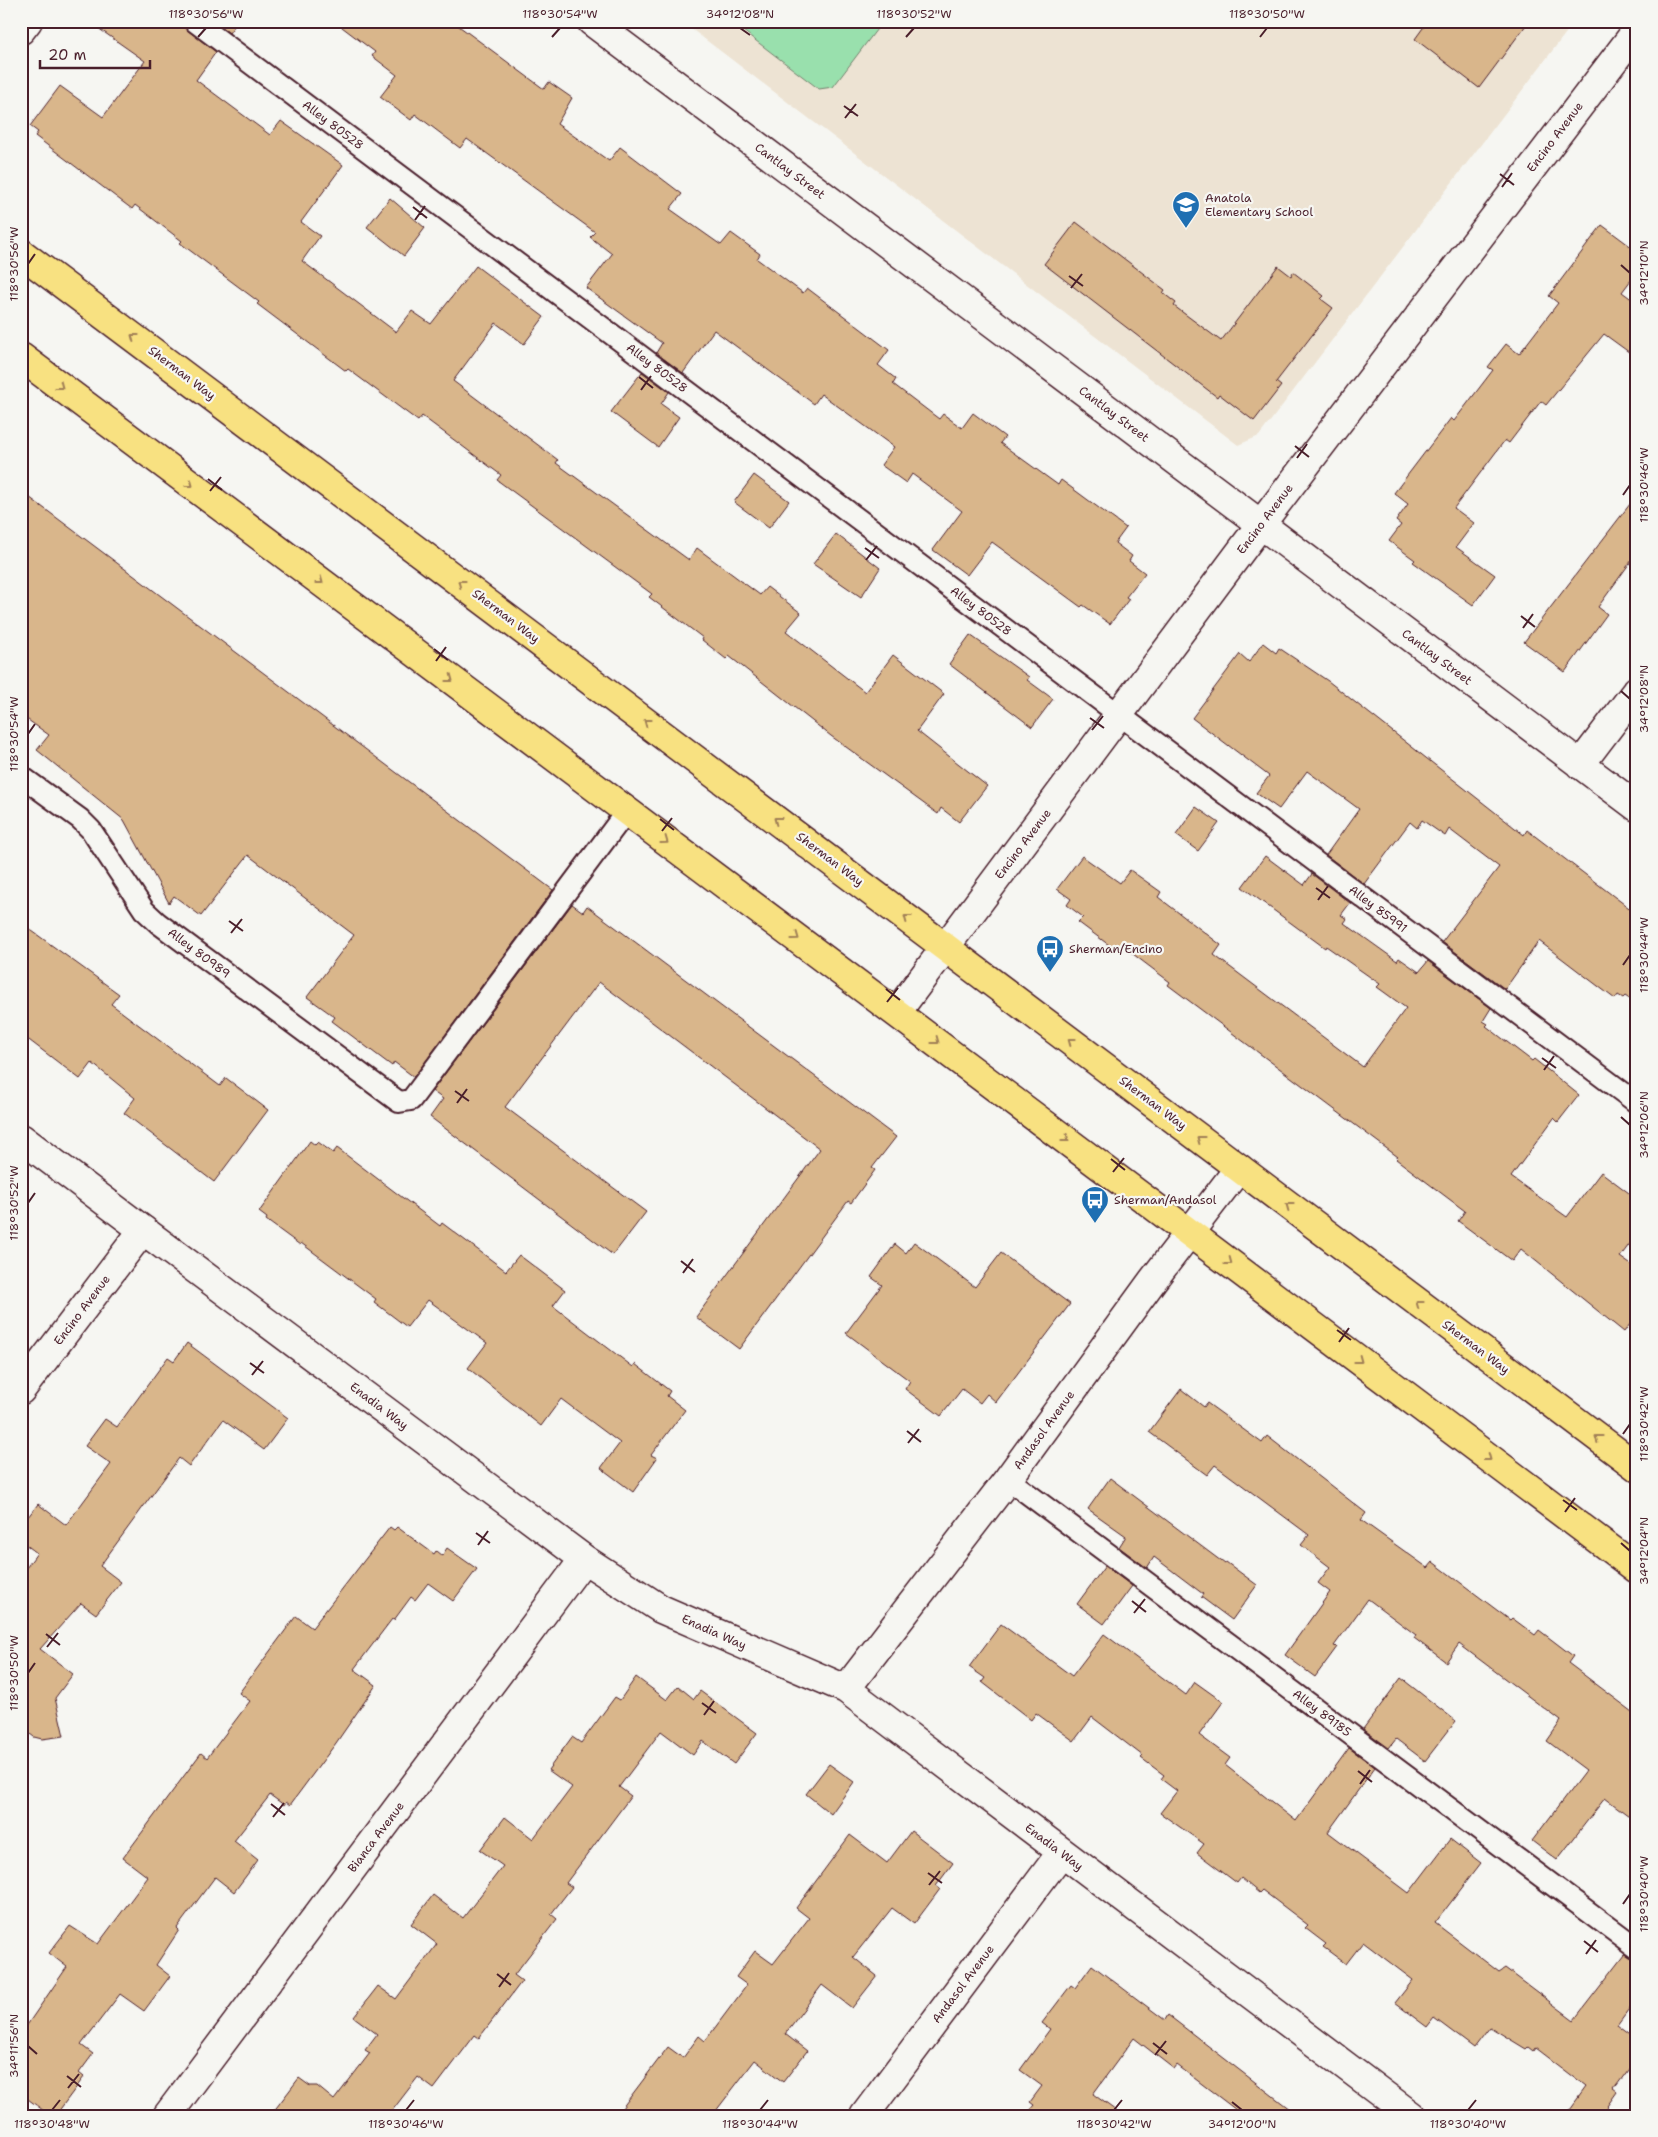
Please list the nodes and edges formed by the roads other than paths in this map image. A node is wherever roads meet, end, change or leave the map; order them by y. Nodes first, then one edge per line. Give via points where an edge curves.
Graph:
1 (28, 21) edge
2 (194, 21) edge
3 (591, 21) edge
4 (21, 30) edge
5 (1637, 30) edge
6 (21, 253) edge
7 (21, 357) edge
8 (1260, 524) junction
9 (1637, 690) edge
10 (1119, 714) junction
11 (1580, 765) junction
12 (21, 776) edge
13 (1637, 807) edge
14 (626, 812) junction
15 (946, 947) junction
16 (898, 1012) junction
17 (1637, 1103) edge
18 (21, 1138) edge
19 (1239, 1168) junction
20 (143, 1230) junction
21 (1190, 1233) junction
22 (21, 1390) edge
23 (1637, 1467) edge
24 (1008, 1479) junction
25 (584, 1559) junction
26 (1637, 1569) edge
27 (846, 1689) junction
28 (1061, 1853) junction
29 (1637, 1948) edge
30 (167, 2116) edge
31 (864, 2116) edge
32 (1412, 2116) edge

1 - 4 street
2 - 10 lane, Alley 80528
3 - 8 street, Cantlay Street
5 - 8 street, Encino Avenue
15 -> 6 main road, Sherman Way
7 -> 14 main road
8 - 10 street, Encino Avenue
8 - 11 street, Cantlay Street
9 - 11 street
10 - 15 street, Encino Avenue
10 - 17 lane, Alley 85991
11 - 13 street, Cantlay Street
12 - 14 lane, Alley 80989 via 91,830 144,910 399,1102 411,1100
14 -> 16 main road
15 - 16 street, Encino Avenue
19 -> 15 main road, Sherman Way
16 -> 21 main road
18 - 20 street, Enadia Way
19 - 21 street, Andasol Avenue
23 -> 19 main road, Sherman Way
20 - 22 street, Encino Avenue
20 - 25 street, Enadia Way
21 - 24 street, Andasol Avenue
21 -> 26 main road
24 - 27 street, Andasol Avenue
24 - 29 lane, Alley 89185
25 - 27 street, Enadia Way via 661,1609
25 - 30 street, Bianca Avenue
27 - 28 street, Enadia Way
28 - 31 street, Andasol Avenue
28 - 32 street, Enadia Way

